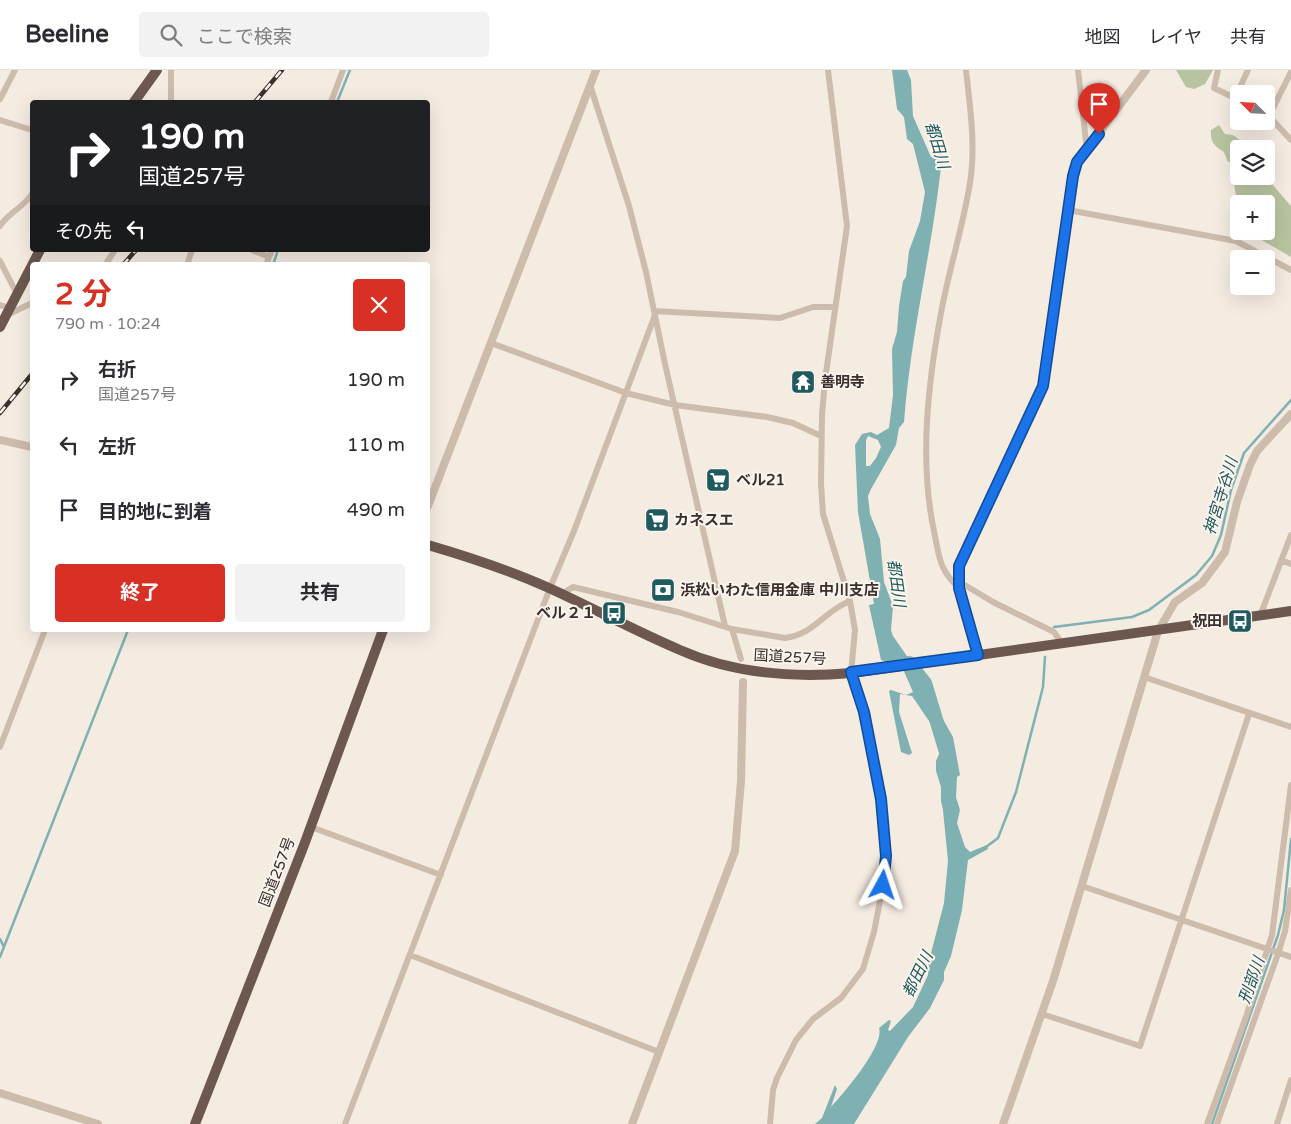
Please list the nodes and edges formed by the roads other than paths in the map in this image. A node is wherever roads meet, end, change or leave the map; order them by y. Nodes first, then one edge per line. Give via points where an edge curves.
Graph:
1 (15, 70) edge
2 (157, 70) edge
3 (171, 70) edge
4 (343, 70) edge
5 (596, 70) edge
6 (828, 70) edge
7 (966, 70) edge
8 (1078, 70) edge
9 (1146, 70) edge
10 (1218, 70) edge
11 (1248, 70) edge
12 (1291, 72) edge
13 (590, 85) junction
14 (1242, 85) edge
15 (1230, 96) edge
16 (0, 99) edge
17 (135, 100) edge
18 (171, 100) edge
19 (331, 100) edge
20 (1275, 101) edge
21 (0, 120) edge
22 (1275, 121) edge
23 (30, 129) edge
24 (1291, 140) edge
25 (1087, 150) junction
26 (30, 197) edge
27 (1068, 210) junction
28 (0, 226) edge
29 (257, 252) edge
30 (271, 252) edge
31 (270, 257) junction
32 (0, 261) edge
33 (268, 262) edge
34 (30, 269) edge
35 (1291, 270) edge
36 (17, 294) junction
37 (30, 303) edge
38 (835, 307) junction
39 (5, 309) edge
40 (655, 313) junction
41 (0, 327) edge
42 (491, 343) junction
43 (626, 393) junction
44 (675, 405) junction
45 (1291, 414) edge
46 (821, 436) junction
47 (0, 440) edge
48 (30, 447) edge
49 (430, 501) edge
50 (1291, 535) edge
51 (430, 546) edge
52 (1281, 560) junction
53 (1291, 564) edge
54 (958, 584) junction
55 (550, 588) junction
56 (562, 594) junction
57 (850, 601) junction
58 (1291, 611) edge
59 (1260, 616) junction
60 (725, 626) junction
61 (732, 628) junction
62 (1158, 631) junction
63 (44, 632) edge
64 (381, 632) edge
65 (1062, 644) junction
66 (978, 655) junction
67 (741, 659) dead end
68 (853, 672) junction
69 (1144, 677) junction
70 (743, 682) dead end
71 (1249, 714) junction
72 (1291, 727) edge
73 (0, 747) edge
74 (1291, 785) edge
75 (311, 827) junction
76 (441, 875) junction
77 (1082, 886) junction
78 (1291, 890) edge
79 (1181, 920) junction
80 (1272, 952) junction
81 (410, 956) junction
82 (1291, 957) edge
83 (1042, 1014) junction
84 (658, 1052) junction
85 (1291, 1080) edge
86 (0, 1092) edge
87 (98, 1124) edge
88 (195, 1124) edge
89 (345, 1124) edge
90 (632, 1124) edge
91 (770, 1124) edge
92 (1003, 1124) edge
93 (1207, 1124) edge
94 (1218, 1124) edge
95 (1277, 1124) edge

1 - 16 street
2 - 17 highway
3 - 18 street
4 - 19 street
5 - 13 street
6 - 38 street via 847,226
7 - 54 street via 972,124 970,182 934,359 926,475 940,564 946,576
8 - 25 street
9 - 25 street
10 - 15 street via 1214,88
11 - 14 street
12 - 20 street
13 - 40 street via 630,206
13 - 42 street
21 - 23 street
22 - 24 street
25 - 27 street via 1077,162
26 - 28 street
27 - 35 street via 1236,241
27 - 54 street via 1043,386 959,566
29 - 31 street
30 - 31 street
31 - 33 street
32 - 36 street
34 - 36 highway
36 - 39 highway
37 - 39 street
38 - 40 street via 813,307 780,318
38 - 46 street
39 - 41 highway
40 - 43 street
40 - 44 street
42 - 43 street
42 - 49 street
43 - 44 street
43 - 55 street
44 - 46 street via 767,417 793,423
44 - 60 street
45 - 62 street via 1256,452 1236,502 1225,552 1202,583 1174,602
46 - 57 street via 823,514
47 - 48 street
50 - 52 street
51 - 55 highway, 国道257号 via 487,562
52 - 53 street
52 - 59 street
54 - 65 street via 1054,632
54 - 66 street
55 - 56 highway, 国道257号
55 - 76 street
56 - 60 street via 573,587
56 - 68 highway, 国道257号 via 681,651 731,667 820,676
57 - 61 street via 839,605 814,627 792,637
57 - 68 street via 855,630
58 - 59 highway, 国道257号
59 - 62 highway, 国道257号
60 - 61 street
61 - 67 street
62 - 65 highway, 国道257号
62 - 69 street
63 - 73 street
64 - 75 highway, 国道257号
65 - 66 highway, 国道257号
66 - 68 highway, 国道257号
68 - 91 street via 883,814 886,856 880,910 863,969 856,982 802,1030 784,1062 773,1090
69 - 71 street
69 - 77 street
70 - 84 street via 741,780 735,851
71 - 72 street
71 - 79 street
74 - 80 street
75 - 76 street
75 - 88 highway, 国道257号
76 - 81 street
77 - 79 street
77 - 83 street
78 - 80 street
79 - 80 street
79 - 83 street via 1140,1046
80 - 82 street
80 - 93 street
80 - 94 street
81 - 84 street
81 - 89 street
83 - 92 street
84 - 90 street
85 - 95 street
86 - 87 street

